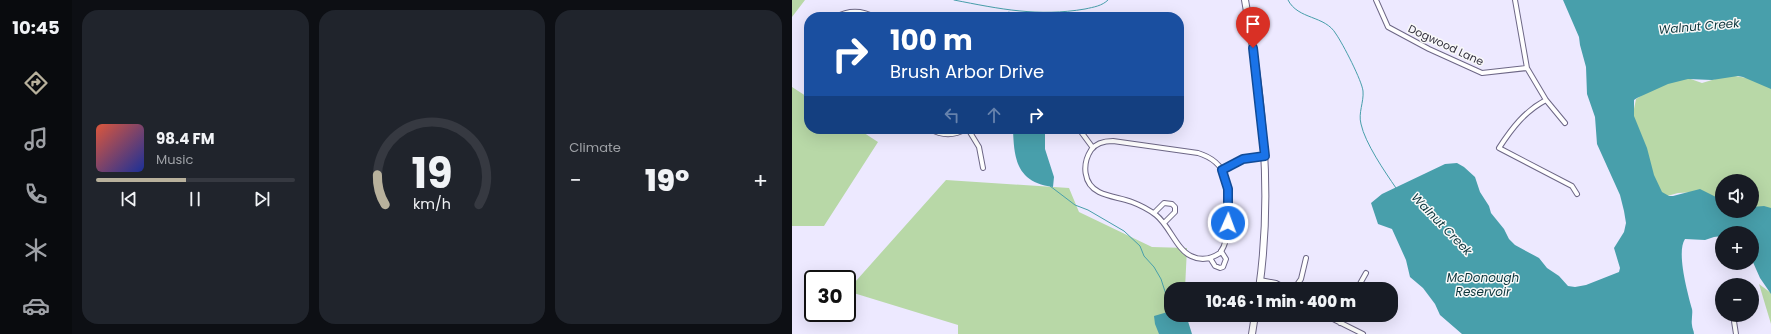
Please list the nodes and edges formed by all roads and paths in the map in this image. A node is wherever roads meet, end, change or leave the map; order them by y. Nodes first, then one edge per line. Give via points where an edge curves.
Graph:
1 (1245, 0) edge
2 (1376, 0) edge
3 (1515, 0) edge
4 (850, 12) edge
5 (860, 12) edge
6 (1527, 68) junction
7 (1546, 100) junction
8 (1565, 123) dead end
9 (970, 134) edge
10 (1083, 134) edge
11 (1094, 148) junction
12 (1265, 156) junction
13 (982, 168) dead end
14 (1222, 170) junction
15 (1577, 194) dead end
16 (1154, 213) junction
17 (1164, 223) junction
18 (1221, 251) junction
19 (1210, 258) junction
20 (1306, 258) dead end
21 (1366, 273) dead end
22 (1260, 282) edge
23 (1299, 282) edge
24 (1361, 282) edge
25 (1254, 322) edge
26 (1734, 322) edge
27 (1340, 323) edge
28 (1252, 334) edge
29 (1363, 334) edge
30 (1736, 334) edge

1 - 12 main road via 1260,97
2 - 6 street, Dogwood Lane via 1388,27 1482,73
3 - 6 street
4 - 5 street
6 - 7 street
7 - 8 street
7 - 15 street via 1520,119 1499,148 1572,186
9 - 13 street via 979,147
10 - 11 street
11 - 14 street via 1101,143 1113,141 1198,153 1212,160
11 - 16 street via 1086,160 1084,169 1092,187 1103,194 1138,204
12 - 14 street via 1243,159
12 - 22 main road via 1265,236
14 - 18 street via 1229,193 1227,237
16 - 17 street
16 - 17 street via 1164,202 1172,204 1174,212
17 - 19 street via 1188,254 1200,259
18 - 19 street
18 - 19 street via 1226,259 1224,266 1215,266
20 - 23 street
21 - 24 street
25 - 28 main road
26 - 30 street
27 - 29 street

